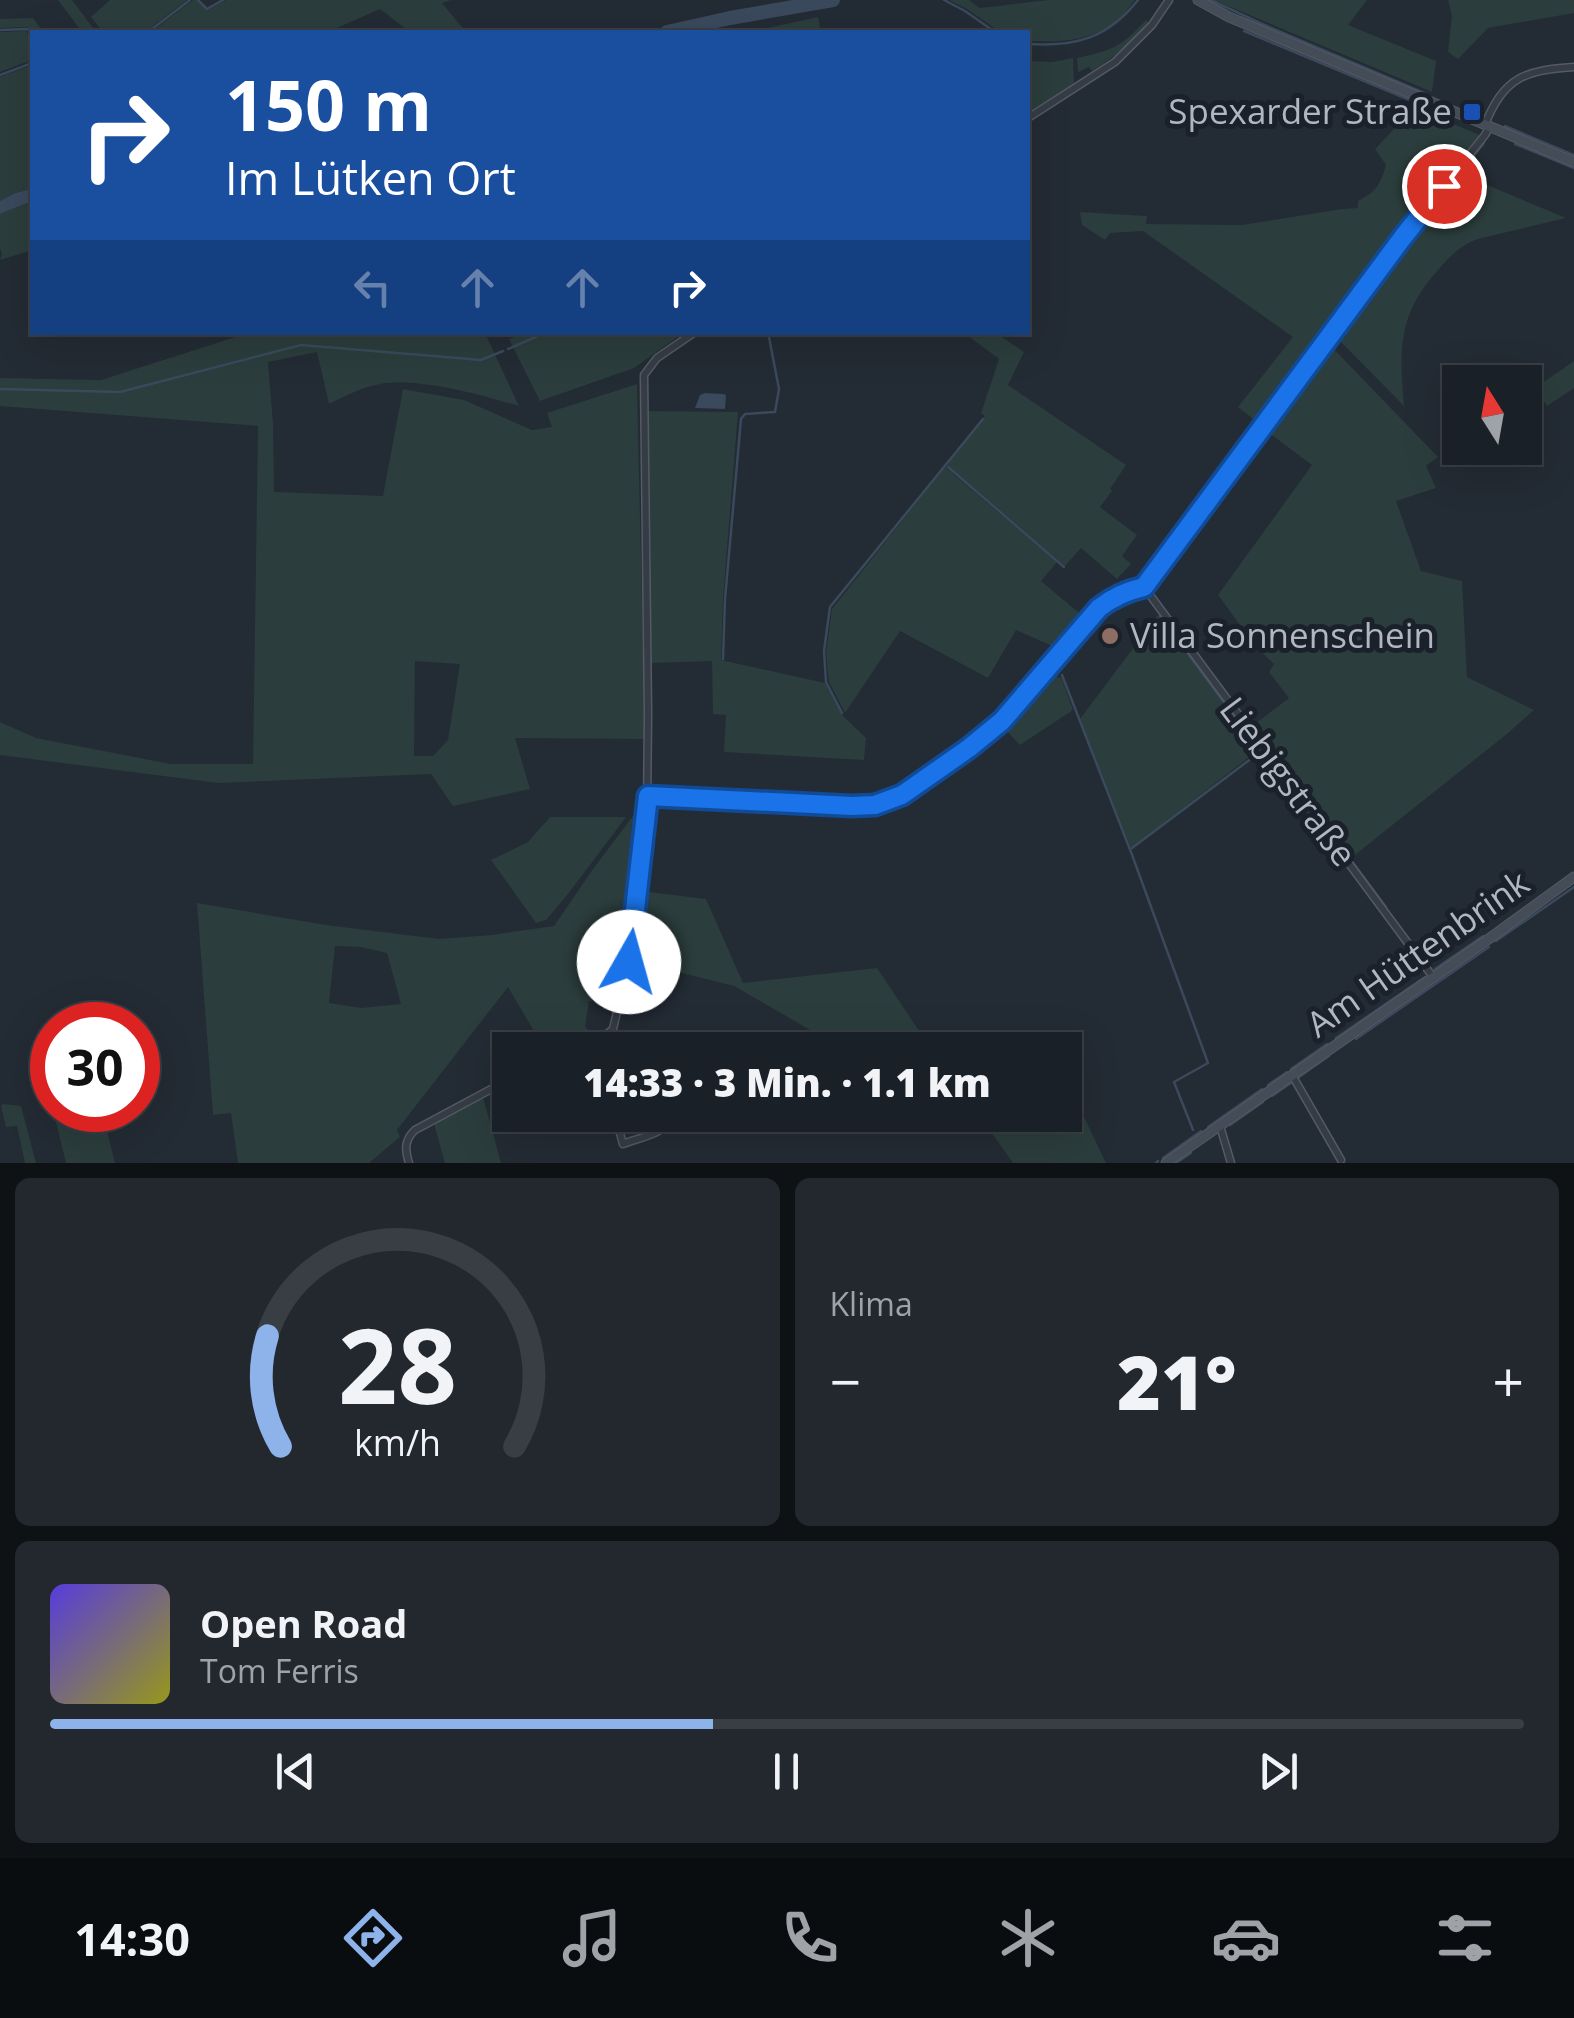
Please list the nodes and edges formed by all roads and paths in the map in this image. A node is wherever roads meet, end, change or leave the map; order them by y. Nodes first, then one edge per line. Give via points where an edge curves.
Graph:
1 (1170, 0) edge
2 (1198, 0) edge
3 (1574, 67) edge
4 (1030, 117) edge
5 (1487, 126) junction
6 (1574, 162) edge
7 (691, 335) edge
8 (1144, 587) junction
9 (648, 796) junction
10 (1574, 876) edge
11 (1434, 978) junction
12 (610, 1032) edge
13 (1292, 1075) junction
14 (492, 1089) edge
15 (1220, 1126) junction
16 (620, 1132) edge
17 (654, 1132) edge
18 (1341, 1160) dead end
19 (409, 1163) edge
20 (1166, 1163) edge
21 (1231, 1163) edge

1 - 4 street via 1115,62
2 - 5 street
3 - 5 street via 1525,75 1508,85 1494,101
5 - 6 street
5 - 8 street
7 - 9 street via 644,374
8 - 9 street via 1099,608 1002,721 890,801 852,806
8 - 11 street, Liebigstraße
9 - 12 street via 629,962
10 - 11 street, Am Hüttenbrink
11 - 13 street, Am Hüttenbrink
13 - 15 street, Am Hüttenbrink
13 - 18 street, Am Hüttenbrink
14 - 19 street via 416,1130 406,1146
15 - 20 street, Am Hüttenbrink
15 - 21 street
16 - 17 street via 623,1144

